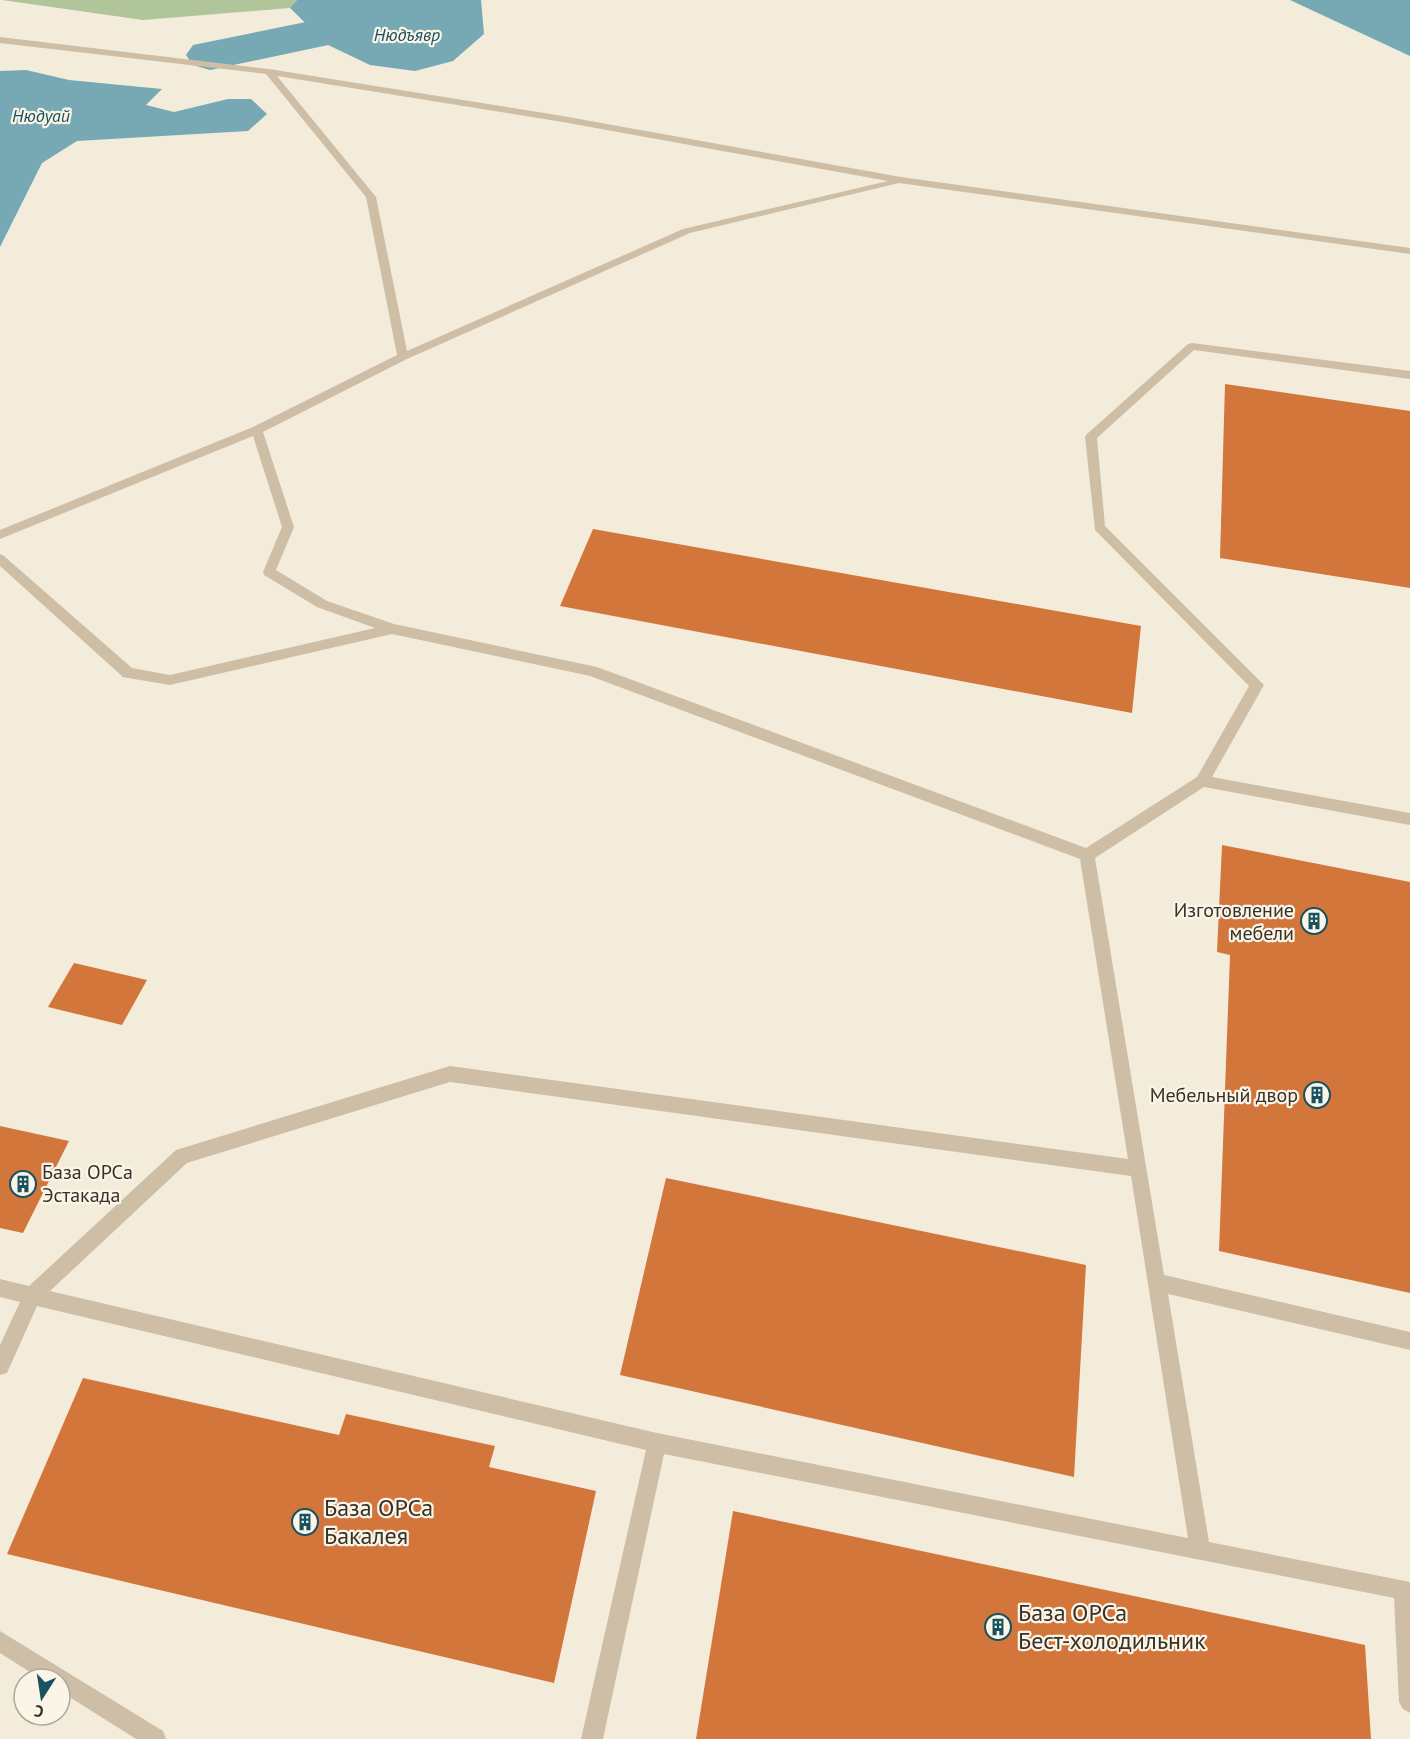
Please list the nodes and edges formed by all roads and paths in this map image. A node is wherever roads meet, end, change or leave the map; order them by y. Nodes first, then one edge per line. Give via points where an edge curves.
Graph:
1 (0, 40) edge
2 (268, 72) junction
3 (901, 180) junction
4 (1410, 251) edge
5 (403, 357) junction
6 (1410, 375) edge
7 (256, 430) junction
8 (0, 535) edge
9 (0, 559) edge
10 (392, 629) junction
11 (1202, 781) junction
12 (1410, 819) edge
13 (1087, 855) junction
14 (1139, 1170) junction
15 (1158, 1283) junction
16 (0, 1288) edge
17 (32, 1296) junction
18 (1410, 1341) edge
19 (0, 1366) edge
20 (657, 1443) junction
21 (1200, 1549) junction
22 (1407, 1591) edge
23 (0, 1641) edge
24 (41, 1667) edge
25 (72, 1687) edge
26 (1410, 1702) edge
27 (155, 1739) edge
28 (592, 1739) edge

1 - 2 lane
2 - 3 lane via 557,118
2 - 5 lane via 371,197
3 - 4 lane
3 - 5 lane via 687,231
5 - 7 lane
6 - 11 lane via 1192,346 1091,437 1099,527 1257,685
7 - 8 lane
7 - 10 lane via 288,527 269,572 322,604
9 - 10 lane via 128,673 170,680
10 - 13 lane via 592,670
11 - 12 lane
11 - 13 lane
13 - 14 lane
14 - 15 lane
14 - 17 lane via 450,1074 182,1156
15 - 18 lane
15 - 21 lane
16 - 17 lane
17 - 19 lane
17 - 20 lane
20 - 21 lane
20 - 28 lane
21 - 22 lane
22 - 26 lane
23 - 24 lane
25 - 27 lane

